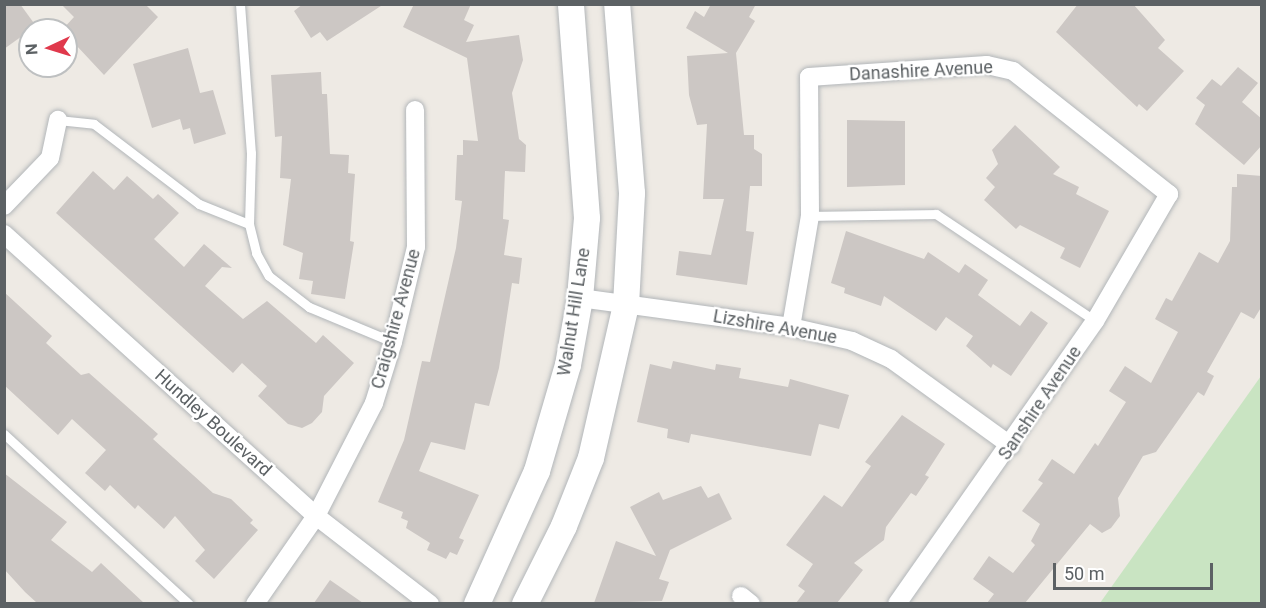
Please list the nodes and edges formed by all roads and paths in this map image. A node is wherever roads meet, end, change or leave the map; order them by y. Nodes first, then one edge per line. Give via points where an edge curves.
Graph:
1 (240, 4) edge
2 (571, 4) edge
3 (617, 4) edge
4 (415, 111) dead end
5 (58, 120) joint
6 (1169, 194) joint
7 (4, 206) edge
8 (810, 216) junction
9 (249, 224) junction
10 (4, 234) edge
11 (580, 298) junction
12 (626, 305) junction
13 (1095, 321) junction
14 (791, 327) junction
15 (393, 342) junction
16 (4, 434) edge
17 (1011, 446) junction
18 (316, 516) junction
19 (189, 603) edge
20 (255, 603) edge
21 (429, 603) edge
22 (477, 603) edge
23 (525, 603) edge
24 (897, 603) edge

1 - 9 lane via 251,153
2 - 11 main road, Walnut Hill Lane via 587,218
3 - 12 main road via 632,193
4 - 15 street, Craigshire Avenue via 416,248
5 - 7 street via 50,158
5 - 9 lane via 94,124 199,204
6 - 8 street, Danashire Avenue via 1013,71 987,65 809,76
6 - 13 street, Sanshire Avenue
8 - 13 lane via 936,214 954,222
8 - 14 street
9 - 15 lane via 255,253 269,276 309,308
10 - 18 street, Hundley Boulevard
11 - 12 street, Lizshire Avenue
11 - 22 main road, Walnut Hill Lane via 568,365 537,471
12 - 14 street, Lizshire Avenue
12 - 23 main road via 591,458 564,526
13 - 17 street, Sanshire Avenue
14 - 17 street, Lizshire Avenue via 852,341 891,359
15 - 18 street, Craigshire Avenue via 374,403
16 - 19 lane
17 - 24 street, Sanshire Avenue
18 - 20 street, Craigshire Avenue
18 - 21 street, Hundley Boulevard

